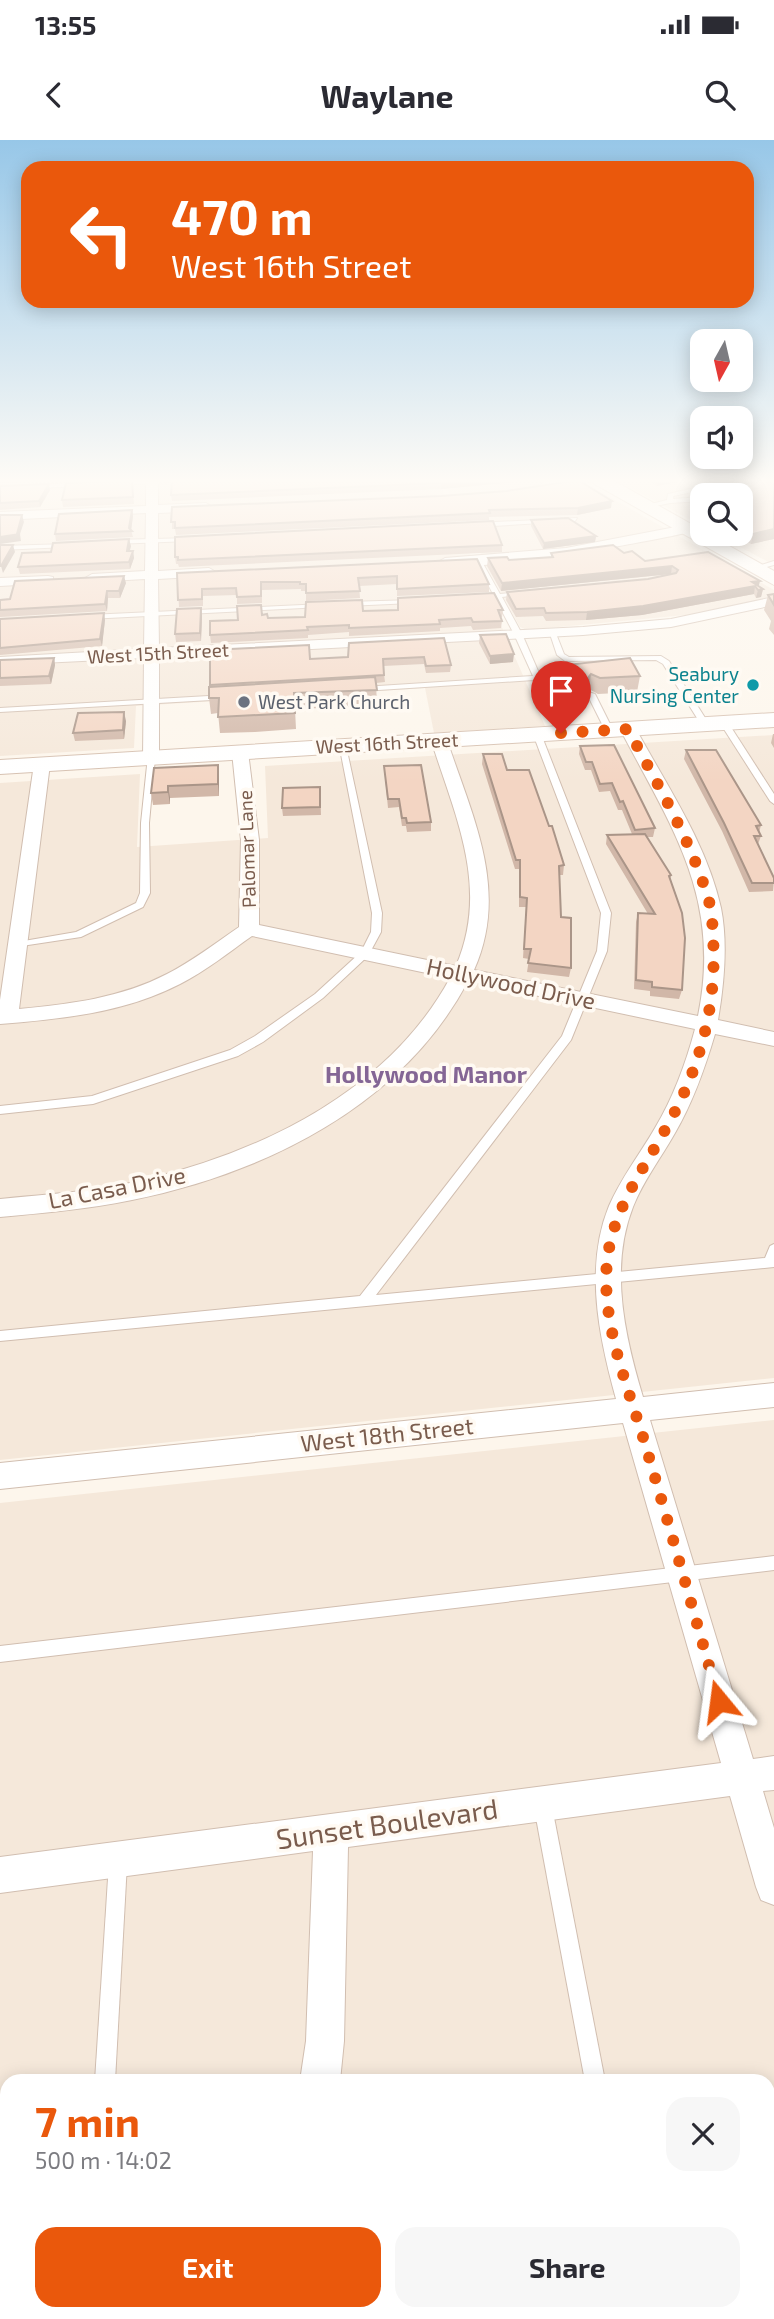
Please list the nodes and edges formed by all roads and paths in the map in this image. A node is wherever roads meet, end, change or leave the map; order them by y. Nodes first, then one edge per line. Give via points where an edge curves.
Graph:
1 (44, 580) edge
2 (152, 580) edge
3 (488, 580) edge
4 (0, 582) edge
5 (524, 594) edge
6 (496, 596) junction
7 (474, 597) edge
8 (422, 600) edge
9 (774, 601) edge
10 (343, 604) edge
11 (329, 605) edge
12 (151, 613) junction
13 (82, 617) edge
14 (552, 633) junction
15 (518, 634) junction
16 (150, 653) junction
17 (0, 661) edge
18 (537, 678) junction
19 (358, 689) edge
20 (592, 694) edge
21 (233, 696) edge
22 (150, 701) junction
23 (0, 710) edge
24 (774, 720) edge
25 (715, 723) junction
26 (619, 729) junction
27 (561, 733) junction
28 (537, 734) junction
29 (439, 740) junction
30 (342, 746) junction
31 (240, 752) junction
32 (150, 758) junction
33 (41, 764) junction
34 (0, 767) edge
35 (774, 801) edge
36 (249, 929) junction
37 (18, 944) junction
38 (365, 954) junction
39 (462, 974) junction
40 (584, 999) junction
41 (4, 1017) edge
42 (709, 1025) junction
43 (774, 1039) edge
44 (0, 1110) edge
45 (0, 1208) edge
46 (774, 1249) edge
47 (771, 1263) edge
48 (607, 1280) junction
49 (363, 1302) junction
50 (0, 1336) edge
51 (774, 1395) edge
52 (635, 1409) junction
53 (0, 1476) edge
54 (774, 1563) edge
55 (682, 1574) junction
56 (0, 1654) edge
57 (774, 1773) edge
58 (740, 1777) junction
59 (542, 1803) junction
60 (331, 1831) junction
61 (118, 1859) junction
62 (0, 1875) edge
63 (774, 1887) edge
64 (105, 2074) edge
65 (321, 2074) edge
66 (594, 2074) edge

1 - 4 street
2 - 12 street
3 - 6 lane
5 - 6 lane
6 - 7 lane
6 - 15 lane
8 - 10 lane
9 - 14 street, West 15th Street via 671,623
11 - 12 lane
12 - 13 lane
12 - 16 street
14 - 15 street, West 15th Street
14 - 25 lane via 561,655 568,659 646,657 666,663
15 - 16 street, West 15th Street
15 - 18 lane
16 - 17 street, West 15th Street
16 - 22 street
18 - 19 lane
18 - 27 lane
20 - 26 lane
21 - 22 lane
22 - 23 lane
22 - 32 street
24 - 25 main road, West 16th Street
25 - 26 main road, West 16th Street
25 - 35 lane
26 - 27 main road, West 16th Street
26 - 42 street via 691,852 711,908 715,969
27 - 28 main road, West 16th Street
28 - 29 main road, West 16th Street
28 - 40 lane via 606,913 602,951
29 - 30 main road, West 16th Street
29 - 39 street, La Casa Drive via 475,858 481,899 474,943
30 - 31 main road, West 16th Street
30 - 38 lane via 377,913 376,932
31 - 32 main road, West 16th Street
31 - 36 street, Palomar Lane via 250,839
32 - 33 main road, West 16th Street
32 - 37 lane via 141,905 78,935
33 - 34 main road, West 16th Street
33 - 37 street
36 - 38 street, Hollywood Drive
36 - 41 street, Palomar Lane via 149,990 89,1007
37 - 41 street
38 - 39 street, Hollywood Drive
38 - 44 lane via 319,996 234,1053 93,1100
39 - 40 street, Hollywood Drive
39 - 45 street, La Casa Drive via 449,1001 415,1046 367,1090 304,1130 230,1163 146,1188
40 - 42 street, Hollywood Drive
40 - 49 lane via 567,1037
42 - 43 street, Hollywood Drive
42 - 48 street via 672,1119 616,1219
46 - 47 lane
47 - 48 lane
48 - 49 lane
48 - 52 street via 622,1372
49 - 50 lane
51 - 52 street, West 18th Street
52 - 53 street, West 18th Street
52 - 55 street
54 - 55 lane
55 - 56 lane
55 - 58 street
57 - 58 street, Sunset Boulevard
58 - 59 street, Sunset Boulevard
58 - 63 street
59 - 60 street, Sunset Boulevard
59 - 66 lane
60 - 61 street, Sunset Boulevard
60 - 65 street
61 - 62 street, Sunset Boulevard
61 - 64 lane

